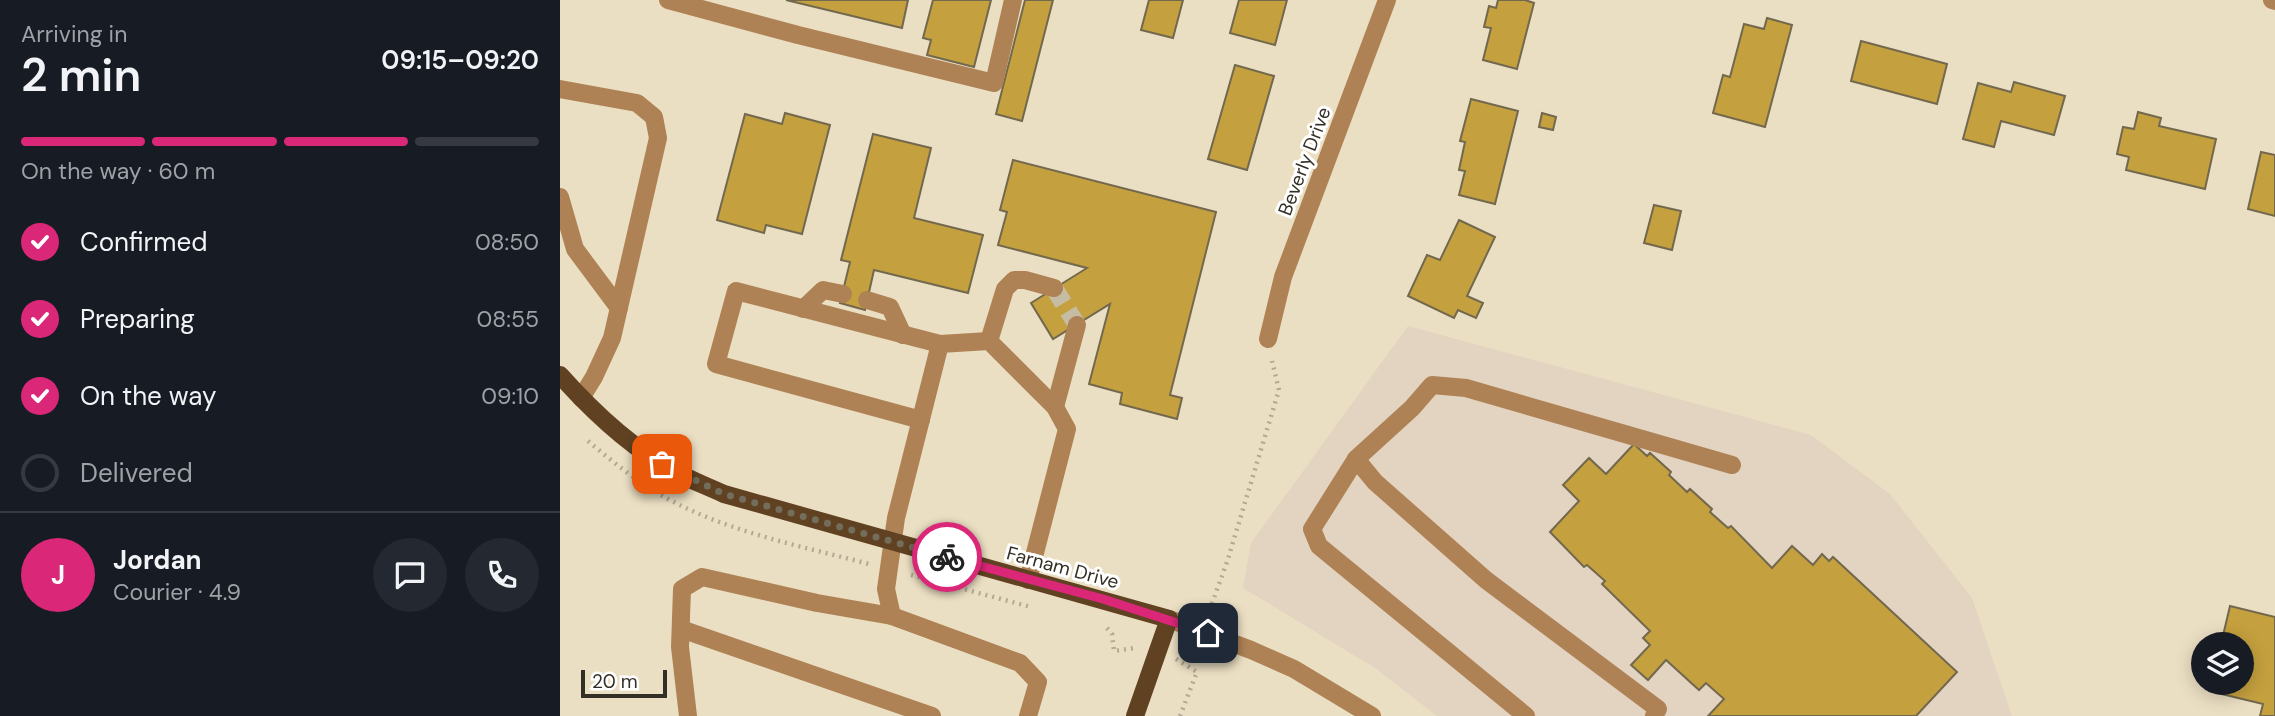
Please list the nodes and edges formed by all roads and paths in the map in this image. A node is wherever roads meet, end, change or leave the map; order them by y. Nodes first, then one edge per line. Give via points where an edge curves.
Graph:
1 (668, 0) edge
2 (1013, 0) edge
3 (1387, 0) edge
4 (560, 89) edge
5 (560, 197) edge
6 (1054, 288) tunnel mouth
7 (843, 293) dead end
8 (867, 300) dead end
9 (619, 308) junction
10 (803, 309) junction
11 (1077, 325) dead end
12 (903, 335) junction
13 (1268, 340) joint
14 (989, 341) junction
15 (940, 344) junction
16 (560, 376) edge
17 (581, 398) junction
18 (1055, 407) junction
19 (920, 420) junction
20 (1356, 458) junction
21 (1732, 465) dead end
22 (892, 542) junction
23 (1028, 580) junction
24 (892, 616) junction
25 (1216, 618) dead end
26 (1169, 619) junction
27 (681, 629) junction
28 (1660, 714) edge
29 (688, 716) edge
30 (932, 716) edge
31 (1028, 716) edge
32 (1135, 716) edge
33 (1372, 716) edge
34 (1526, 716) edge

1 - 2 street via 994,83
3 - 13 street, Beverly Drive via 1283,276
4 - 9 street via 637,103 654,117 658,138
5 - 9 street via 575,249
6 - 14 street via 1014,280 1005,289
7 - 10 street via 823,289
8 - 12 street via 890,307
9 - 17 street via 612,338
10 - 12 street
10 - 19 street via 736,291 716,364
11 - 18 street
12 - 15 street
13 - 25 path via 1279,390 1211,606
14 - 15 street
14 - 18 street
15 - 19 street
16 - 17 main road, Farnam Drive
17 - 22 main road, Farnam Drive via 602,420 675,472 724,494
18 - 23 street via 1067,429
19 - 22 street
20 - 21 street via 1432,385 1466,388
20 - 28 street via 1375,482 1486,580
20 - 34 street via 1312,529 1320,546
22 - 23 main road, Farnam Drive
22 - 24 street via 886,589
23 - 26 main road, Farnam Drive
24 - 27 street via 702,577 682,589
24 - 31 street via 1020,663 1038,682
26 - 32 main road
26 - 33 street, Farnam Drive via 1294,669
27 - 29 street
27 - 30 street

